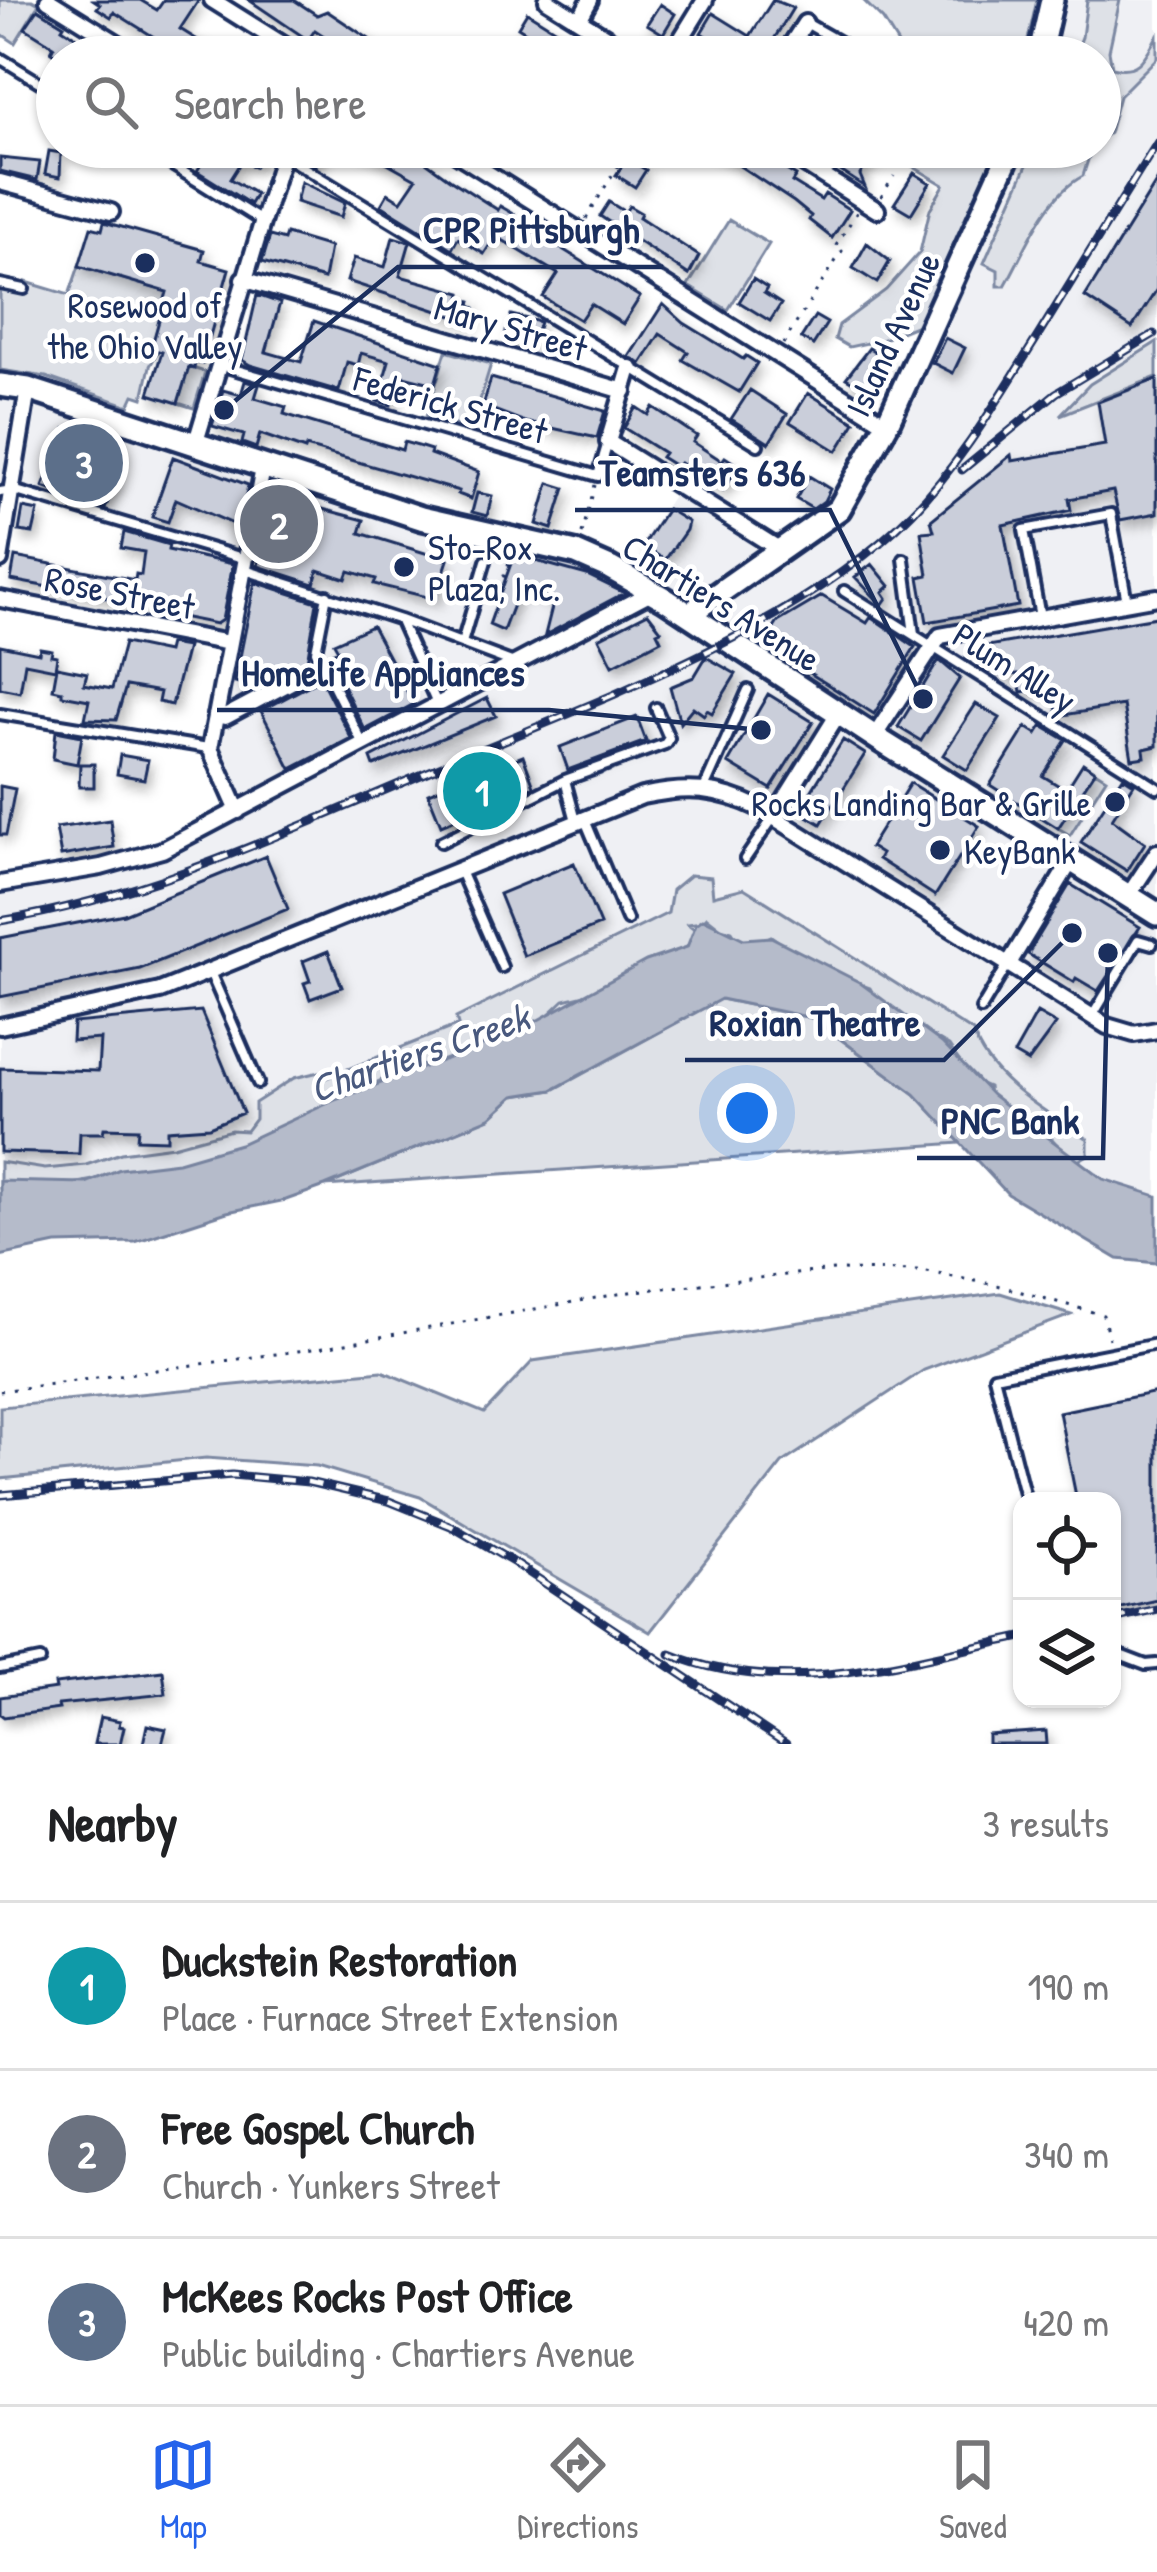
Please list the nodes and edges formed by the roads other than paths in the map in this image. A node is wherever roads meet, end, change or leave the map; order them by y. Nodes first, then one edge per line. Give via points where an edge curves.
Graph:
1 (48, 0) edge
2 (212, 0) edge
3 (547, 0) edge
4 (590, 0) edge
5 (705, 0) edge
6 (1052, 0) edge
7 (579, 20) junction
8 (805, 23) joint
9 (106, 36) edge
10 (269, 36) edge
11 (605, 36) edge
12 (683, 36) edge
13 (797, 36) edge
14 (828, 36) edge
15 (1044, 36) edge
16 (0, 58) edge
17 (36, 80) edge
18 (177, 168) edge
19 (277, 168) edge
20 (312, 168) edge
21 (479, 168) edge
22 (810, 168) edge
23 (826, 168) edge
24 (1002, 168) edge
25 (821, 175) junction
26 (0, 182) edge
27 (872, 207) road end
28 (111, 212) dead end
29 (260, 220) junction
30 (243, 279) junction
31 (0, 284) edge
32 (24, 289) dead end
33 (219, 364) junction
34 (630, 368) junction
35 (0, 385) edge
36 (28, 389) junction
37 (624, 391) junction
38 (886, 424) junction
39 (608, 442) junction
40 (195, 445) junction
41 (758, 445) dead end
42 (263, 469) junction
43 (6, 491) edge
44 (782, 551) junction
45 (904, 559) dead end
46 (0, 560) edge
47 (486, 561) dead end
48 (245, 565) junction
49 (653, 591) junction
50 (844, 592) dead end
51 (327, 595) junction
52 (1157, 596) edge
53 (0, 599) edge
54 (1127, 602) junction
55 (689, 614) junction
56 (1040, 617) junction
57 (400, 620) junction
58 (915, 636) junction
59 (229, 643) junction
60 (462, 643) junction
61 (931, 646) junction
62 (323, 665) junction
63 (519, 665) junction
64 (748, 689) dead end
65 (439, 706) junction
66 (656, 708) dead end
67 (838, 713) junction
68 (0, 714) edge
69 (216, 715) junction
70 (874, 737) junction
71 (364, 746) junction
72 (210, 748) junction
73 (565, 780) junction
74 (704, 788) junction
75 (1157, 788) edge
76 (238, 812) junction
77 (774, 817) junction
78 (580, 820) junction
79 (441, 842) dead end
80 (1157, 851) edge
81 (745, 859) dead end
82 (1071, 861) junction
83 (459, 869) junction
84 (0, 884) edge
85 (1128, 896) junction
86 (1157, 914) edge
87 (627, 920) dead end
88 (1152, 944) dead end
89 (1008, 965) junction
90 (502, 967) dead end
91 (210, 971) junction
92 (981, 1009) dead end
93 (1092, 1016) junction
94 (0, 1026) edge
95 (1157, 1030) edge
96 (258, 1083) dead end
97 (1157, 1344) edge
98 (1024, 1492) edge
99 (1121, 1655) edge
100 (40, 1660) dead end
101 (1157, 1664) edge
102 (0, 1668) edge

1 - 9 street
2 - 10 street
3 - 7 street
4 - 7 street
5 - 12 street
6 - 15 main road
7 - 11 street
8 - 13 street
8 - 14 lane
16 - 17 lane
18 - 29 lane
19 - 29 street
20 - 34 lane
21 - 38 street
22 - 25 street
23 - 25 street
24 - 38 main road, Island Avenue
25 - 27 street
26 - 28 street
29 - 30 street
30 - 33 street
30 - 37 street, Mary Street
31 - 32 lane
33 - 39 lane, Federick Street via 598,476
33 - 40 street
34 - 37 street, Mary Street
34 - 41 lane
35 - 36 main road, Chartiers Avenue
36 - 40 main road, Chartiers Avenue
36 - 43 street
37 - 39 street, Mary Street
38 - 44 main road, Island Avenue via 839,509
39 - 44 street
40 - 42 main road, Chartiers Avenue
42 - 48 street
42 - 49 main road, Chartiers Avenue via 422,518 576,553
43 - 46 street
43 - 48 lane
44 - 55 main road, Island Avenue
45 - 58 lane
47 - 60 lane
48 - 51 lane
48 - 59 street
49 - 55 main road, Chartiers Avenue
49 - 63 street
50 - 58 lane, Plum Alley
51 - 57 lane
51 - 62 lane via 316,651
52 - 54 street
53 - 59 street, Rose Street
54 - 56 street
54 - 56 lane via 1111,514 1024,530
55 - 67 main road, Chartiers Avenue
56 - 61 street via 950,632
57 - 60 lane
57 - 65 lane
58 - 61 lane, Plum Alley
59 - 69 street
60 - 63 lane
61 - 70 street
61 - 75 lane, Plum Alley
62 - 69 street
62 - 71 lane
63 - 65 street
64 - 74 lane
65 - 71 street
66 - 73 lane via 665,744
67 - 70 main road, Chartiers Avenue
67 - 77 street
68 - 72 lane
69 - 72 street
70 - 82 main road, Chartiers Avenue
71 - 76 street
72 - 76 street
73 - 78 lane
73 - 79 lane
74 - 77 street
74 - 78 street via 642,796
76 - 84 street via 162,850
77 - 81 lane
77 - 89 street
78 - 83 street
78 - 87 lane
80 - 85 street
82 - 85 main road, Chartiers Avenue
82 - 89 street
83 - 90 lane
83 - 91 street
85 - 86 main road, Chartiers Avenue
88 - 93 lane via 1138,940
89 - 92 lane
89 - 93 street
91 - 94 street via 160,991
91 - 96 lane
93 - 95 street via 1126,1032
97 - 98 lane via 994,1376
99 - 101 lane
100 - 102 lane

